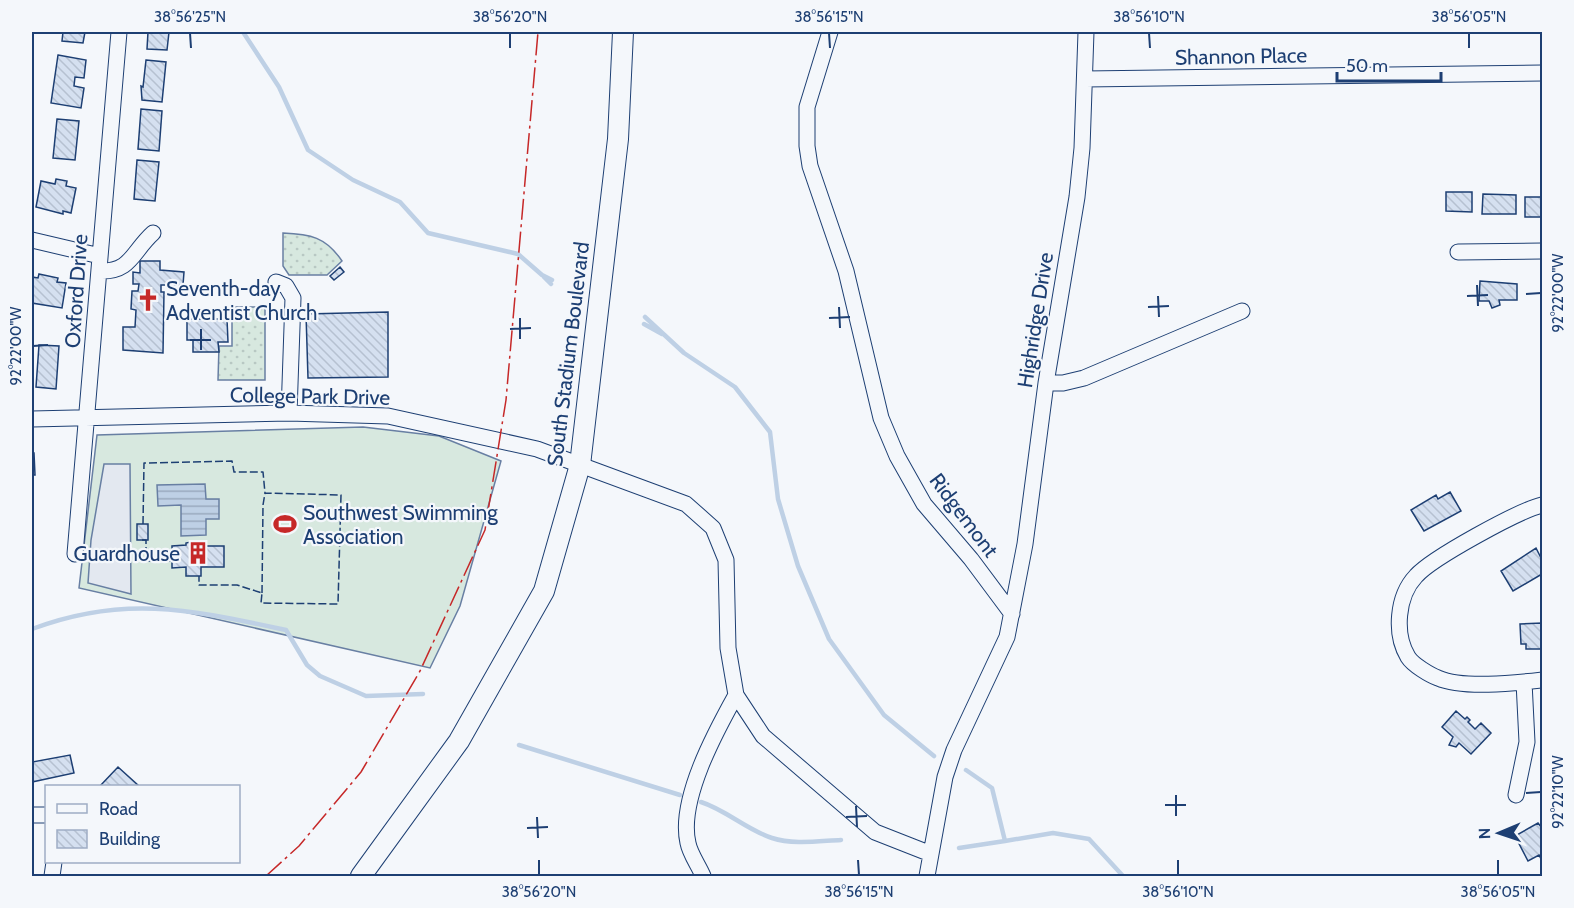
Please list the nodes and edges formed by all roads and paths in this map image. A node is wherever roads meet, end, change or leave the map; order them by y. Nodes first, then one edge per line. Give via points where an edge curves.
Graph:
1 (119, 32) edge
2 (623, 32) edge
3 (830, 32) edge
4 (1086, 32) edge
5 (1542, 73) edge
6 (1085, 79) junction
7 (153, 233) dead end
8 (32, 240) edge
9 (1542, 251) edge
10 (1458, 252) dead end
11 (100, 256) junction
12 (100, 271) junction
13 (276, 282) dead end
14 (1242, 311) dead end
15 (1046, 383) junction
16 (290, 413) junction
17 (87, 418) junction
18 (32, 419) edge
19 (580, 465) junction
20 (1542, 505) edge
21 (75, 554) dead end
22 (1012, 615) junction
23 (1542, 680) edge
24 (1524, 682) junction
25 (736, 694) junction
26 (1516, 795) dead end
27 (931, 854) junction
28 (361, 876) edge
29 (703, 876) edge
30 (927, 876) edge

1 - 11 street, Oxford Drive
2 - 19 main road, South Stadium Boulevard via 618,139
3 - 22 street, Ridgemont via 807,107 807,146 810,166 846,271 881,418 924,504
4 - 6 street, Highridge Drive
5 - 6 street, Shannon Place
6 - 15 street, Highridge Drive via 1077,197
7 - 12 street via 117,272
8 - 11 street
9 - 10 street
11 - 12 street, Oxford Drive
12 - 17 street, Oxford Drive
13 - 16 street via 286,286 293,298
14 - 15 street via 1084,378
15 - 22 street, Highridge Drive
16 - 17 street, College Park Drive
16 - 19 street, College Park Drive via 388,416 537,449
17 - 18 street, College Park Drive
17 - 21 street, Oxford Drive
19 - 25 street, College Park Drive via 686,504 713,528 726,560 728,648
19 - 28 main road, South Stadium Boulevard via 544,591 459,741
20 - 24 street via 1486,531 1415,576 1400,608 1401,637 1409,659 1438,678 1456,682
22 - 27 street via 1007,637 954,750
23 - 24 street
24 - 26 street via 1527,742
25 - 27 street, College Park Drive via 763,736 876,832
25 - 29 street via 712,737 688,804 688,842
27 - 30 street

